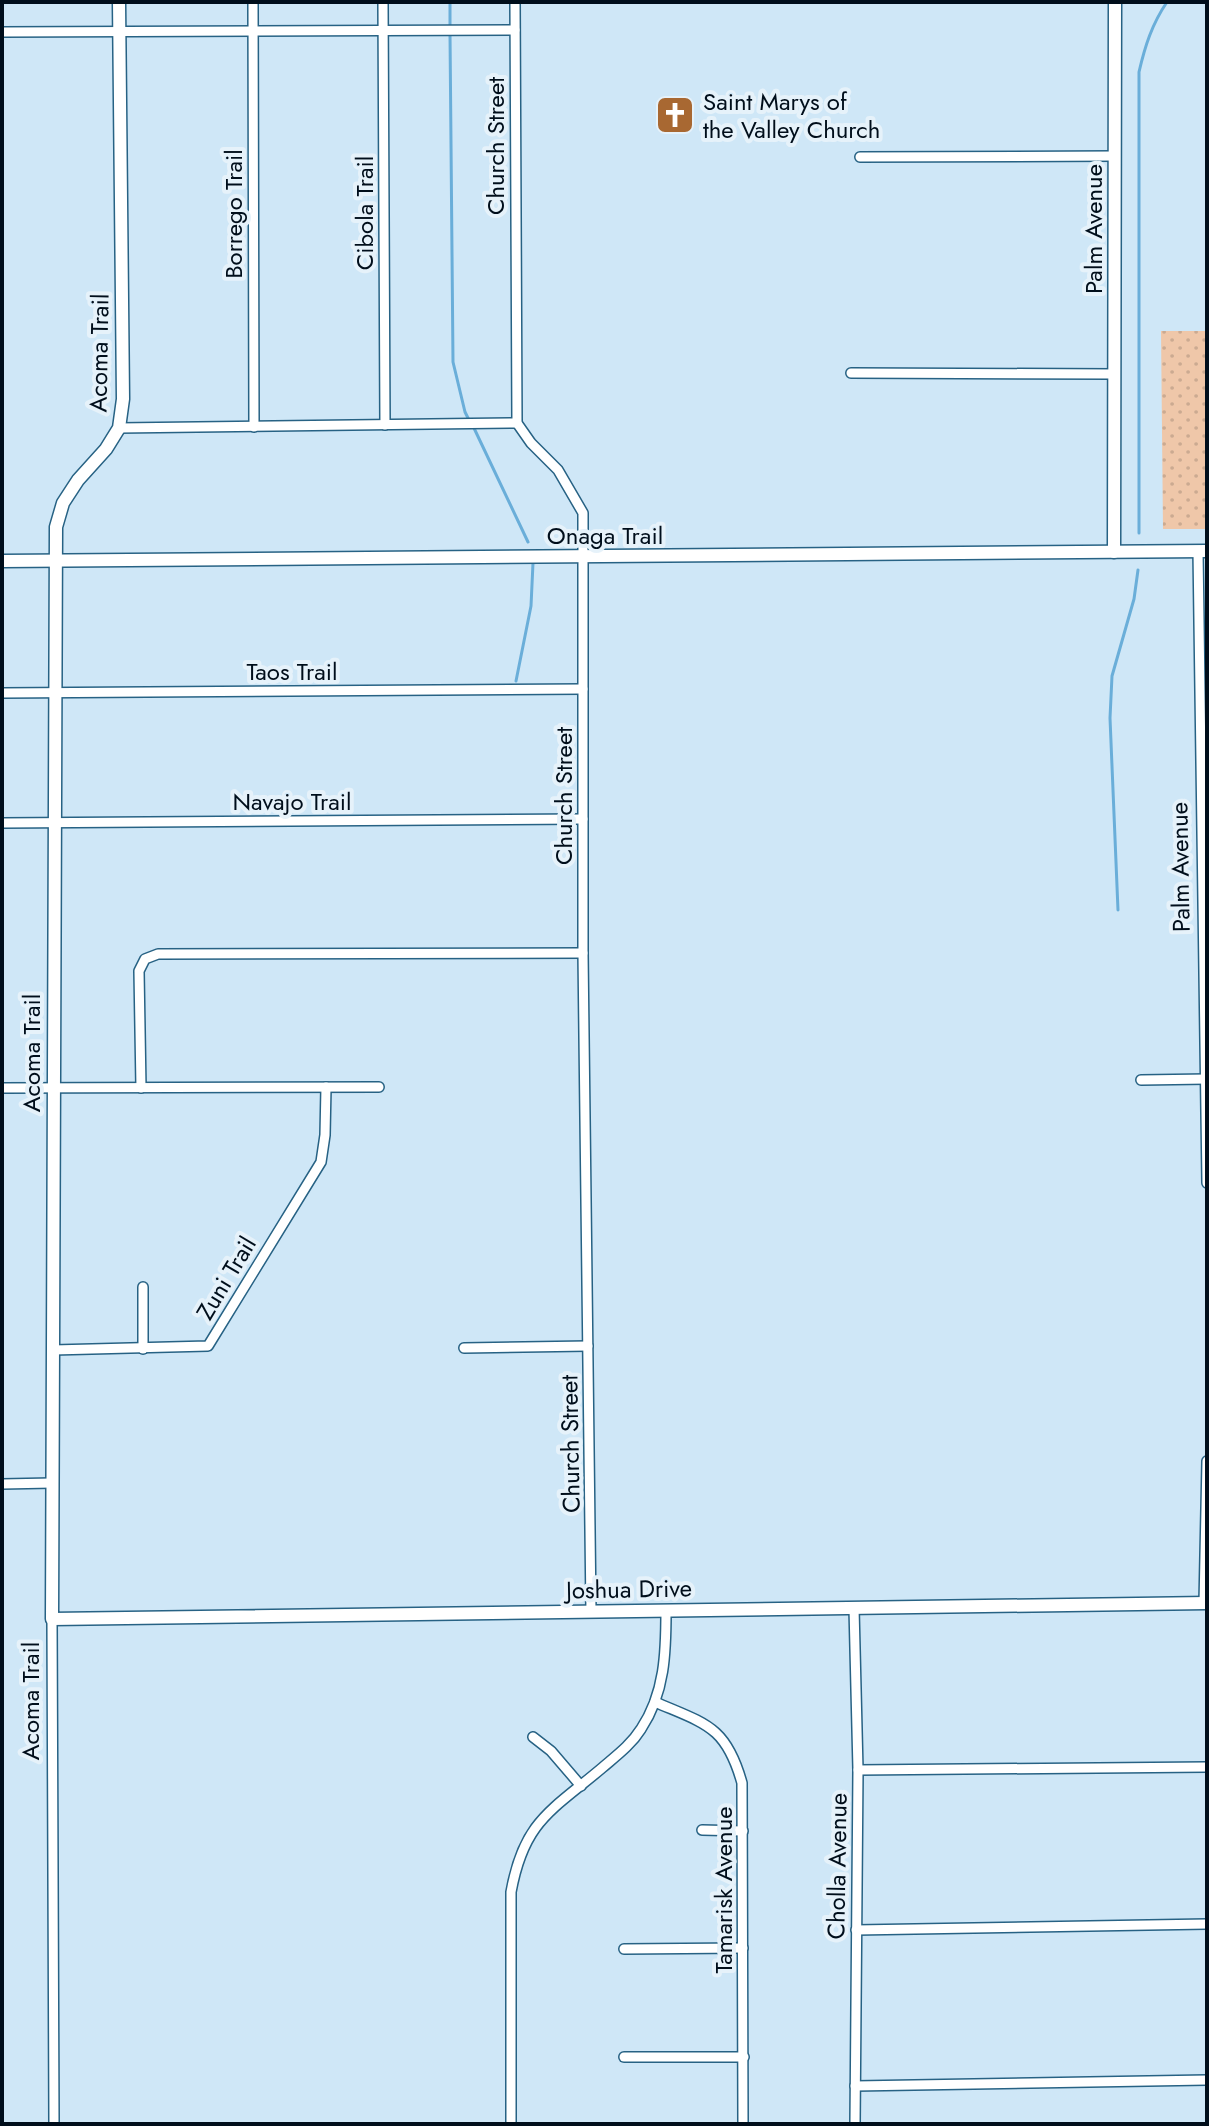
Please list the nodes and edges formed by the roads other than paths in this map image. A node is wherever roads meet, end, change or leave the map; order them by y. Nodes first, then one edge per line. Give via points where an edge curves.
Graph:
1 (119, 2) edge
2 (253, 2) edge
3 (383, 2) edge
4 (515, 2) edge
5 (1115, 2) edge
6 (383, 30) junction
7 (515, 30) junction
8 (119, 31) junction
9 (253, 31) junction
10 (2, 32) edge
11 (1115, 156) junction
12 (860, 157) dead end
13 (851, 373) dead end
14 (1115, 374) junction
15 (517, 423) junction
16 (385, 425) junction
17 (254, 427) junction
18 (119, 428) junction
19 (1202, 551) edge
20 (1114, 552) junction
21 (583, 556) junction
22 (2, 561) edge
23 (54, 561) junction
24 (583, 689) junction
25 (2, 693) edge
26 (54, 693) junction
27 (1203, 731) edge
28 (583, 819) junction
29 (2, 823) edge
30 (54, 823) junction
31 (1205, 906) edge
32 (583, 953) junction
33 (1206, 1079) edge
34 (1141, 1080) dead end
35 (326, 1087) junction
36 (379, 1087) dead end
37 (2, 1088) edge
38 (53, 1088) junction
39 (141, 1088) junction
40 (1207, 1183) edge
41 (143, 1287) dead end
42 (588, 1346) junction
43 (464, 1348) dead end
44 (143, 1349) junction
45 (53, 1350) junction
46 (1207, 1461) edge
47 (52, 1483) junction
48 (2, 1484) edge
49 (1206, 1603) edge
50 (854, 1608) junction
51 (666, 1611) junction
52 (591, 1612) junction
53 (52, 1619) junction
54 (655, 1702) junction
55 (533, 1737) dead end
56 (1207, 1767) edge
57 (858, 1770) junction
58 (581, 1786) junction
59 (702, 1830) dead end
60 (743, 1831) junction
61 (1207, 1924) edge
62 (856, 1930) junction
63 (743, 1948) junction
64 (624, 1949) dead end
65 (624, 2057) dead end
66 (744, 2057) junction
67 (1207, 2080) edge
68 (855, 2086) junction
69 (54, 2124) edge
70 (511, 2124) edge
71 (743, 2124) edge
72 (855, 2124) edge

1 - 8 street, Acoma Trail
2 - 9 street, Borrego Trail
3 - 6 street, Cibola Trail
4 - 7 street, Church Street
5 - 11 street, Palm Avenue
6 - 7 street
6 - 9 street
6 - 16 street, Cibola Trail
7 - 15 street, Church Street
8 - 9 street
8 - 10 street
8 - 18 street, Acoma Trail
9 - 17 street, Borrego Trail
11 - 12 street
11 - 14 street, Palm Avenue
13 - 14 street
14 - 20 street, Palm Avenue
15 - 16 street
15 - 21 street, Church Street via 558,470 583,513
16 - 17 street
17 - 18 street
18 - 23 street, Acoma Trail via 63,503
19 - 20 street, Onaga Trail
19 - 27 street, Palm Avenue
20 - 21 street, Onaga Trail
21 - 23 street, Onaga Trail
21 - 24 street, Church Street
22 - 23 street, Onaga Trail
23 - 26 street, Acoma Trail
24 - 26 street, Taos Trail
24 - 28 street, Church Street
25 - 26 street, Taos Trail
26 - 30 street, Acoma Trail
27 - 31 street, Palm Avenue
28 - 30 street, Navajo Trail
28 - 32 street, Church Street
29 - 30 street, Navajo Trail
30 - 38 street, Acoma Trail
31 - 33 street, Palm Avenue
32 - 39 street via 158,954 145,959 139,971
32 - 42 street, Church Street
33 - 34 street
33 - 40 street, Palm Avenue
35 - 36 street
35 - 39 street
35 - 44 street, Zuni Trail via 321,1162 208,1346
37 - 38 street
38 - 39 street
38 - 45 street, Acoma Trail
41 - 44 street
42 - 43 street
42 - 52 street, Church Street
44 - 45 street, Zuni Trail
45 - 47 street, Acoma Trail
46 - 49 street
47 - 48 street
47 - 53 street, Acoma Trail
49 - 50 street, Joshua Drive
50 - 51 street, Joshua Drive
50 - 57 street, Cholla Avenue
51 - 52 street, Joshua Drive
51 - 54 street via 664,1671
52 - 53 street, Joshua Drive
53 - 69 street, Acoma Trail
54 - 58 street via 625,1749
54 - 60 street, Tamarisk Avenue via 701,1722 735,1755 742,1783
55 - 58 street
56 - 57 street
57 - 62 street, Cholla Avenue
58 - 70 street via 546,1813 517,1862 511,1892
59 - 60 street
60 - 63 street, Tamarisk Avenue
61 - 62 street
62 - 68 street, Cholla Avenue
63 - 64 street
63 - 66 street, Tamarisk Avenue
65 - 66 street
66 - 71 street, Tamarisk Avenue
67 - 68 street
68 - 72 street, Cholla Avenue

